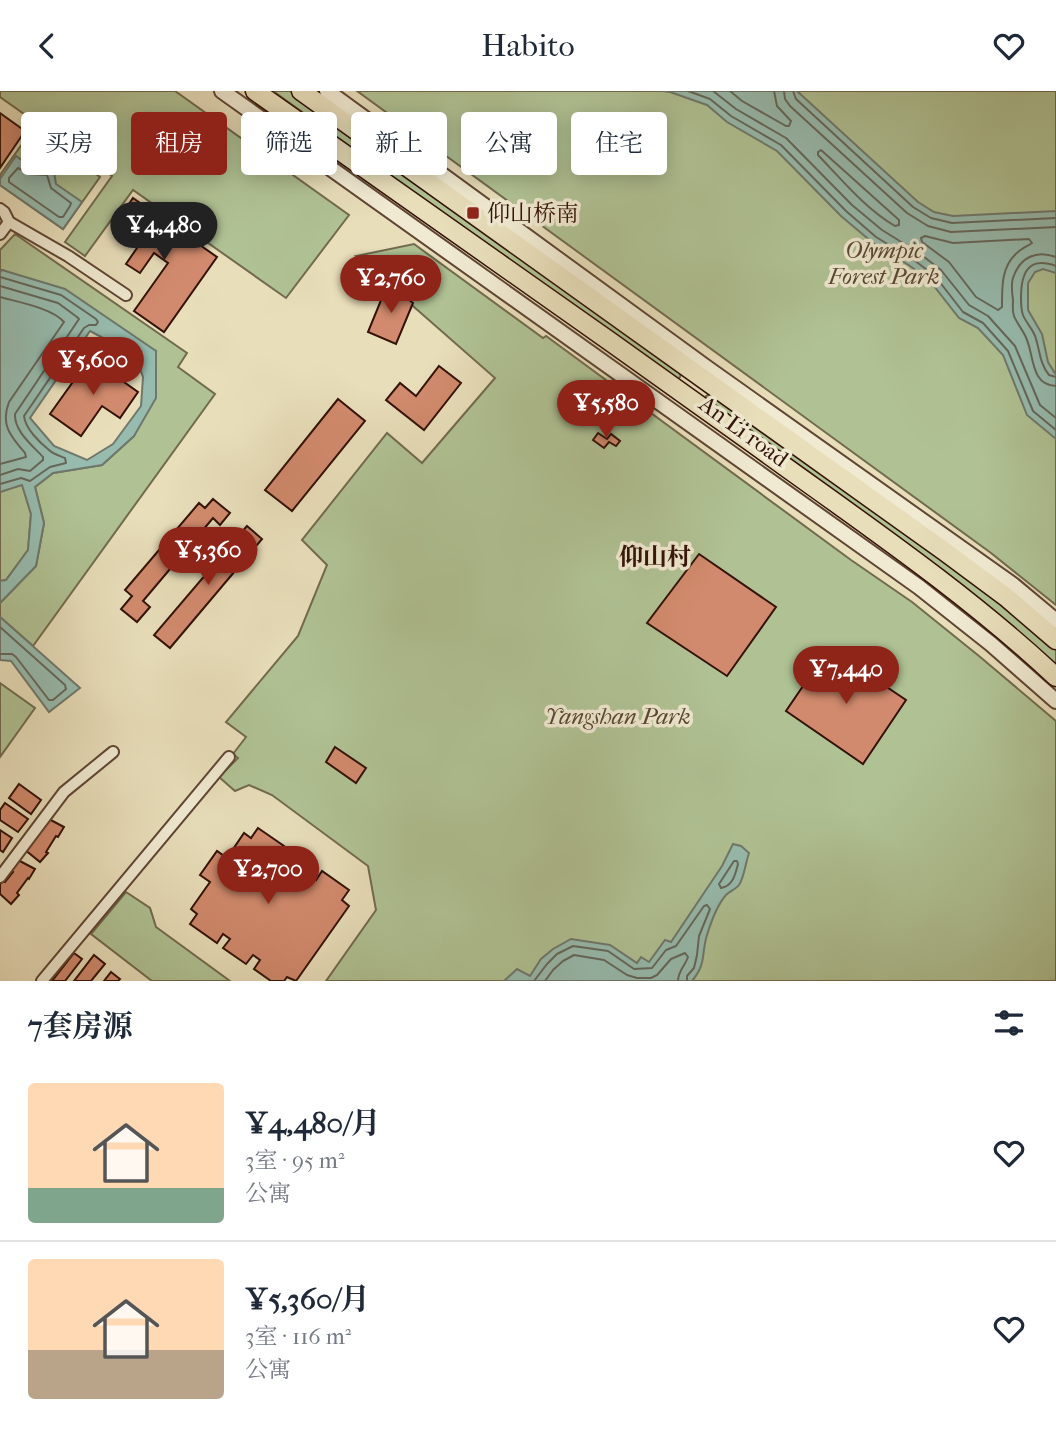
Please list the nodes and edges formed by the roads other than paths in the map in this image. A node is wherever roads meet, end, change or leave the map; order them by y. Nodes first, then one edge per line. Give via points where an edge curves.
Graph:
1 (222, 91) edge
2 (255, 91) edge
3 (301, 91) edge
4 (327, 91) edge
5 (0, 209) edge
6 (9, 222) junction
7 (0, 234) edge
8 (126, 295) dead end
9 (1056, 621) edge
10 (1056, 640) edge
11 (1056, 677) edge
12 (1056, 701) edge
13 (113, 753) dead end
14 (229, 757) dead end
15 (0, 877) edge
16 (42, 981) edge

1 - 12 street, An Li road via 919,587
2 - 11 main road, An Li road via 929,571
3 - 10 main road, An Li road via 944,551
4 - 9 street, An Li road via 1013,585
5 - 6 street
6 - 7 street
6 - 8 street
13 - 15 street via 64,792
14 - 16 street

